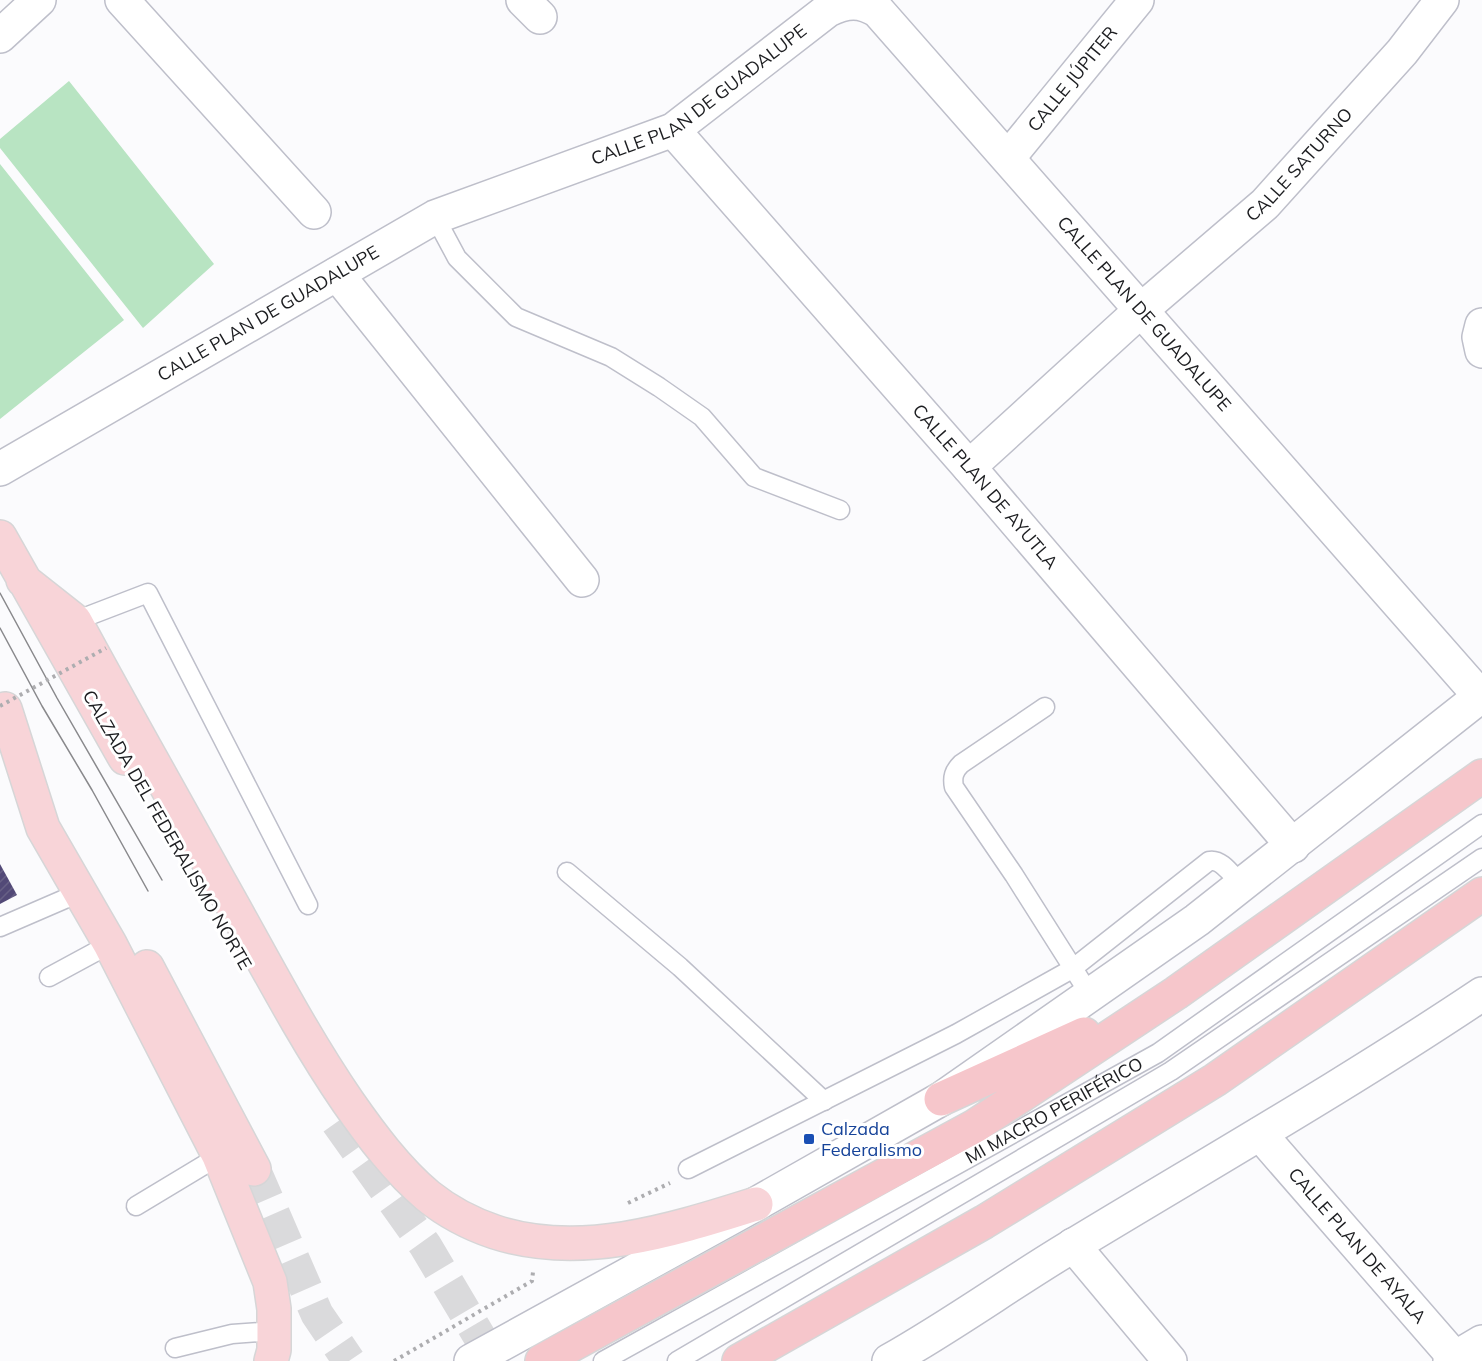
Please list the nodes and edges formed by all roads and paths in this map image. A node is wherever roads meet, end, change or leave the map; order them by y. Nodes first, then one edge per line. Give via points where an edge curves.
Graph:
1 (39, 0) edge
2 (122, 0) edge
3 (1137, 0) edge
4 (1442, 0) edge
5 (0, 36) edge
6 (673, 130) junction
7 (1008, 158) junction
8 (314, 212) dead end
9 (435, 217) junction
10 (337, 274) junction
11 (1140, 311) junction
12 (1482, 325) edge
13 (1482, 351) edge
14 (969, 467) junction
15 (0, 469) edge
16 (840, 510) dead end
17 (0, 537) edge
18 (23, 580) junction
19 (582, 580) dead end
20 (75, 621) junction
21 (106, 648) dead end
22 (1481, 695) edge
23 (2, 705) edge
24 (1045, 707) dead end
25 (1482, 776) edge
26 (1482, 824) edge
27 (1293, 846) junction
28 (1482, 858) edge
29 (567, 872) dead end
30 (81, 892) junction
31 (1482, 894) edge
32 (308, 904) dead end
33 (0, 927) edge
34 (110, 944) junction
35 (49, 977) dead end
36 (1081, 982) junction
37 (1176, 993) junction
38 (1482, 994) edge
39 (941, 1099) junction
40 (824, 1101) junction
41 (337, 1122) tunnel mouth
42 (1260, 1134) junction
43 (219, 1156) junction
44 (254, 1169) tunnel mouth
45 (688, 1169) dead end
46 (756, 1204) junction
47 (136, 1206) dead end
48 (1073, 1245) junction
49 (272, 1346) edge
50 (175, 1348) dead end
51 (1469, 1351) edge
52 (471, 1361) edge
53 (542, 1361) edge
54 (603, 1361) edge
55 (677, 1361) edge
56 (739, 1361) edge
57 (889, 1361) edge
58 (1170, 1361) edge

1 - 5 street
2 - 8 street
3 - 7 street, CALLE JÚPITER
4 - 11 street, CALLE SATURNO via 1402,52 1264,204
6 - 7 street, CALLE PLAN DE GUADALUPE via 828,10 854,2 878,11
6 - 9 street, CALLE PLAN DE GUADALUPE
6 - 14 street, CALLE PLAN DE AYUTLA
7 - 11 street, CALLE PLAN DE GUADALUPE
9 - 10 street, CALLE PLAN DE GUADALUPE
9 - 16 lane via 457,258 516,317 611,357 659,387 702,417 754,477
10 - 15 street, CALLE PLAN DE GUADALUPE
10 - 19 street
11 - 14 street, CALLE SATURNO
11 - 22 street, CALLE PLAN DE GUADALUPE
12 - 13 street
14 - 27 street, CALLE PLAN DE AYUTLA
17 - 18 main road, CALZADA DEL FEDERALISMO NORTE
18 - 20 main road
18 - 41 main road, CALZADA DEL FEDERALISMO NORTE
20 - 32 lane via 148,593
20 - 46 main road via 320,1061 382,1148 428,1195 473,1224 496,1232 568,1243 642,1235
21 - 23 path, bridge
22 - 27 street
23 - 30 main road via 43,828
23 - 44 main road
24 - 36 lane via 961,764 953,781
25 - 37 highway
26 - 54 lane, MI MACRO PERIFÉRICO via 1158,1053
27 - 36 street via 1197,920
28 - 55 lane, MI MACRO PERIFÉRICO via 1171,1071
29 - 40 lane via 680,967
30 - 33 lane
30 - 34 main road
31 - 56 highway via 1215,1080 984,1222
34 - 35 lane
34 - 43 main road
36 - 39 street
36 - 40 lane via 956,1034
37 - 39 highway
37 - 53 highway via 975,1126
38 - 42 street via 1396,1052
39 - 46 street
40 - 45 lane
42 - 48 street
42 - 51 street, CALLE PLAN DE AYALA
43 - 47 lane
43 - 49 main road via 270,1282 274,1309
46 - 52 street
48 - 57 street
48 - 58 street
49 - 50 lane via 232,1334

